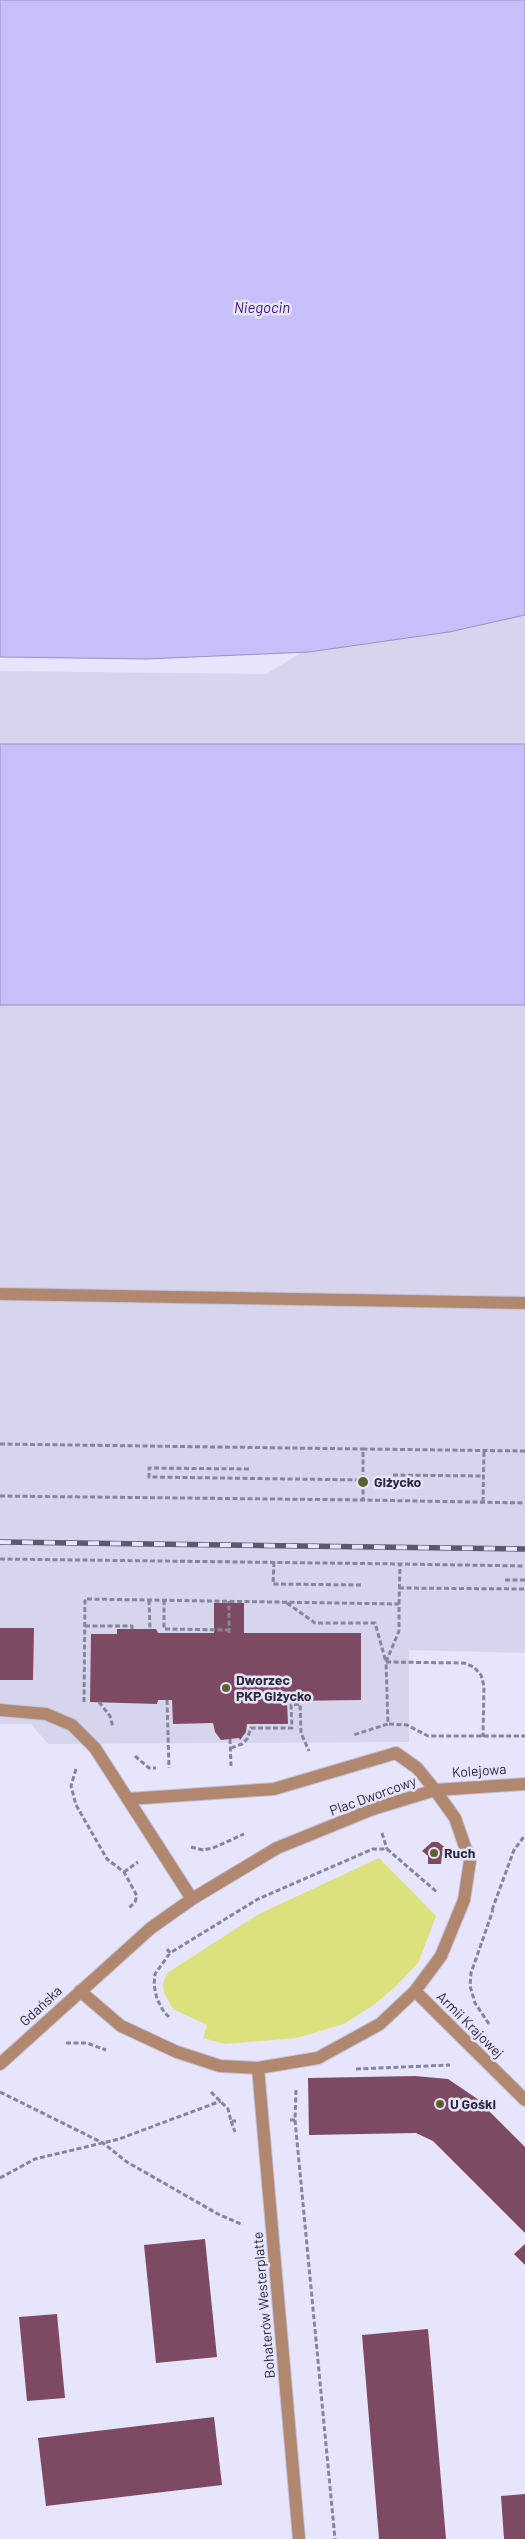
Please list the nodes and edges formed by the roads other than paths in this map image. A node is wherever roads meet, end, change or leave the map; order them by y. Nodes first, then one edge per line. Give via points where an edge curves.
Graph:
1 (0, 1294) edge
2 (525, 1303) edge
3 (0, 1710) edge
4 (525, 1784) edge
5 (435, 1790) junction
6 (128, 1799) junction
7 (192, 1899) junction
8 (80, 1990) junction
9 (415, 1991) junction
10 (0, 2064) edge
11 (258, 2068) junction
12 (525, 2100) edge
13 (299, 2539) edge

1 - 2 street
3 - 6 street via 46,1714 72,1725 95,1748
4 - 5 street, Kolejowa
5 - 6 street via 417,1768 396,1753 274,1789
5 - 7 street, Plac Dworcowy via 373,1809 278,1848
5 - 9 street, Plac Dworcowy via 455,1818 470,1861 464,1900 441,1956
6 - 7 street
7 - 8 street, Plac Dworcowy via 151,1928
8 - 10 street, Gdańska
8 - 11 street, Plac Dworcowy via 121,2026 177,2052 220,2066
9 - 11 street, Plac Dworcowy via 380,2024 318,2058
9 - 12 street, Armii Krajowej
11 - 13 street, Bohaterów Westerplatte

